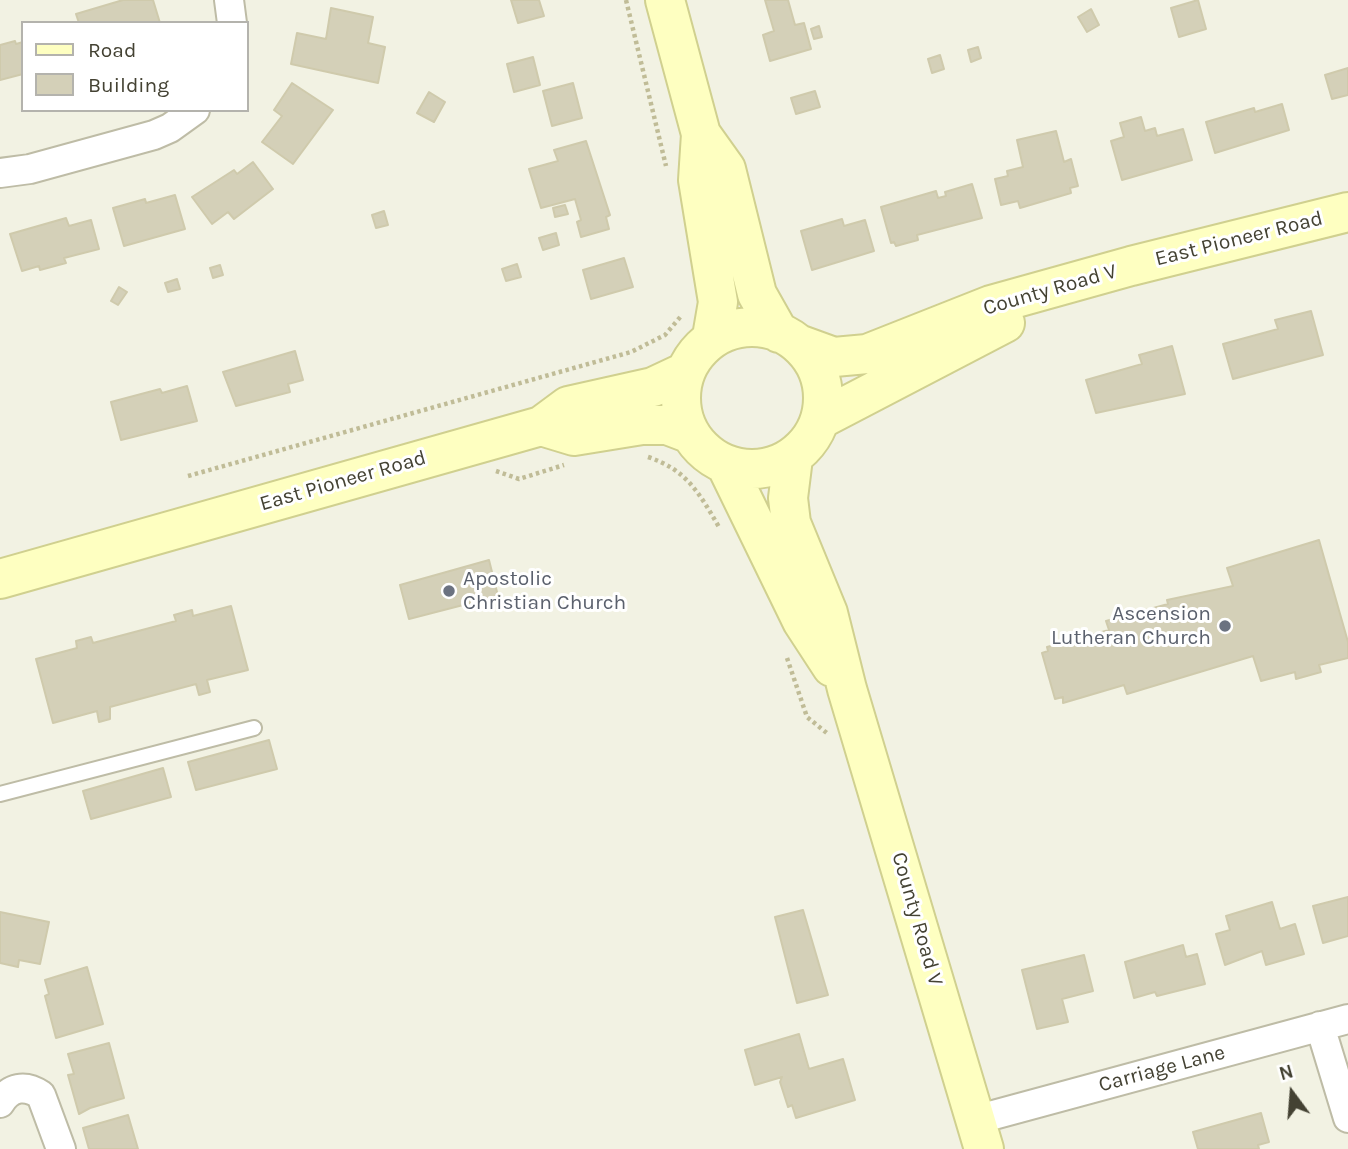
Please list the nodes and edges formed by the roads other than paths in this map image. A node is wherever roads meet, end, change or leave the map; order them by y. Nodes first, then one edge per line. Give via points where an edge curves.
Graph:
1 (229, 0) edge
2 (665, 0) edge
3 (232, 21) edge
4 (192, 112) edge
5 (701, 134) junction
6 (0, 173) edge
7 (1348, 212) edge
8 (1131, 266) junction
9 (712, 337) junction
10 (790, 339) junction
11 (685, 372) junction
12 (821, 419) junction
13 (541, 426) junction
14 (688, 433) junction
15 (793, 458) junction
16 (728, 468) junction
17 (0, 579) edge
18 (847, 689) junction
19 (254, 728) dead end
20 (0, 794) edge
21 (1348, 1019) edge
22 (1321, 1026) junction
23 (0, 1103) edge
24 (1348, 1118) edge
25 (979, 1134) edge
26 (61, 1149) edge

1 - 3 street
2 - 5 main road
4 - 6 street via 154,135
5 - 9 main road via 698,180 718,302
5 - 10 main road via 726,169 757,294
7 - 8 main road, East Pioneer Road
8 - 10 main road, County Road V via 991,305 867,354 834,357
8 - 12 main road, County Road V via 1002,325
9 - 10 main road via 760,327
9 - 11 main road
10 - 12 main road via 820,378
11 - 13 main road via 653,387 568,406
11 - 14 main road via 682,410
12 - 15 main road via 810,442
13 - 14 main road via 573,436 642,425 667,425
13 - 17 main road, East Pioneer Road
14 - 16 main road via 704,453
15 - 16 main road
15 - 18 main road, County Road V via 788,498 791,523 828,613
16 - 18 main road, County Road V via 802,621
18 - 25 main road, County Road V
19 - 20 lane
21 - 22 street, Carriage Lane
22 - 24 street
22 - 25 street, Carriage Lane
23 - 26 street via 18,1088 41,1095

